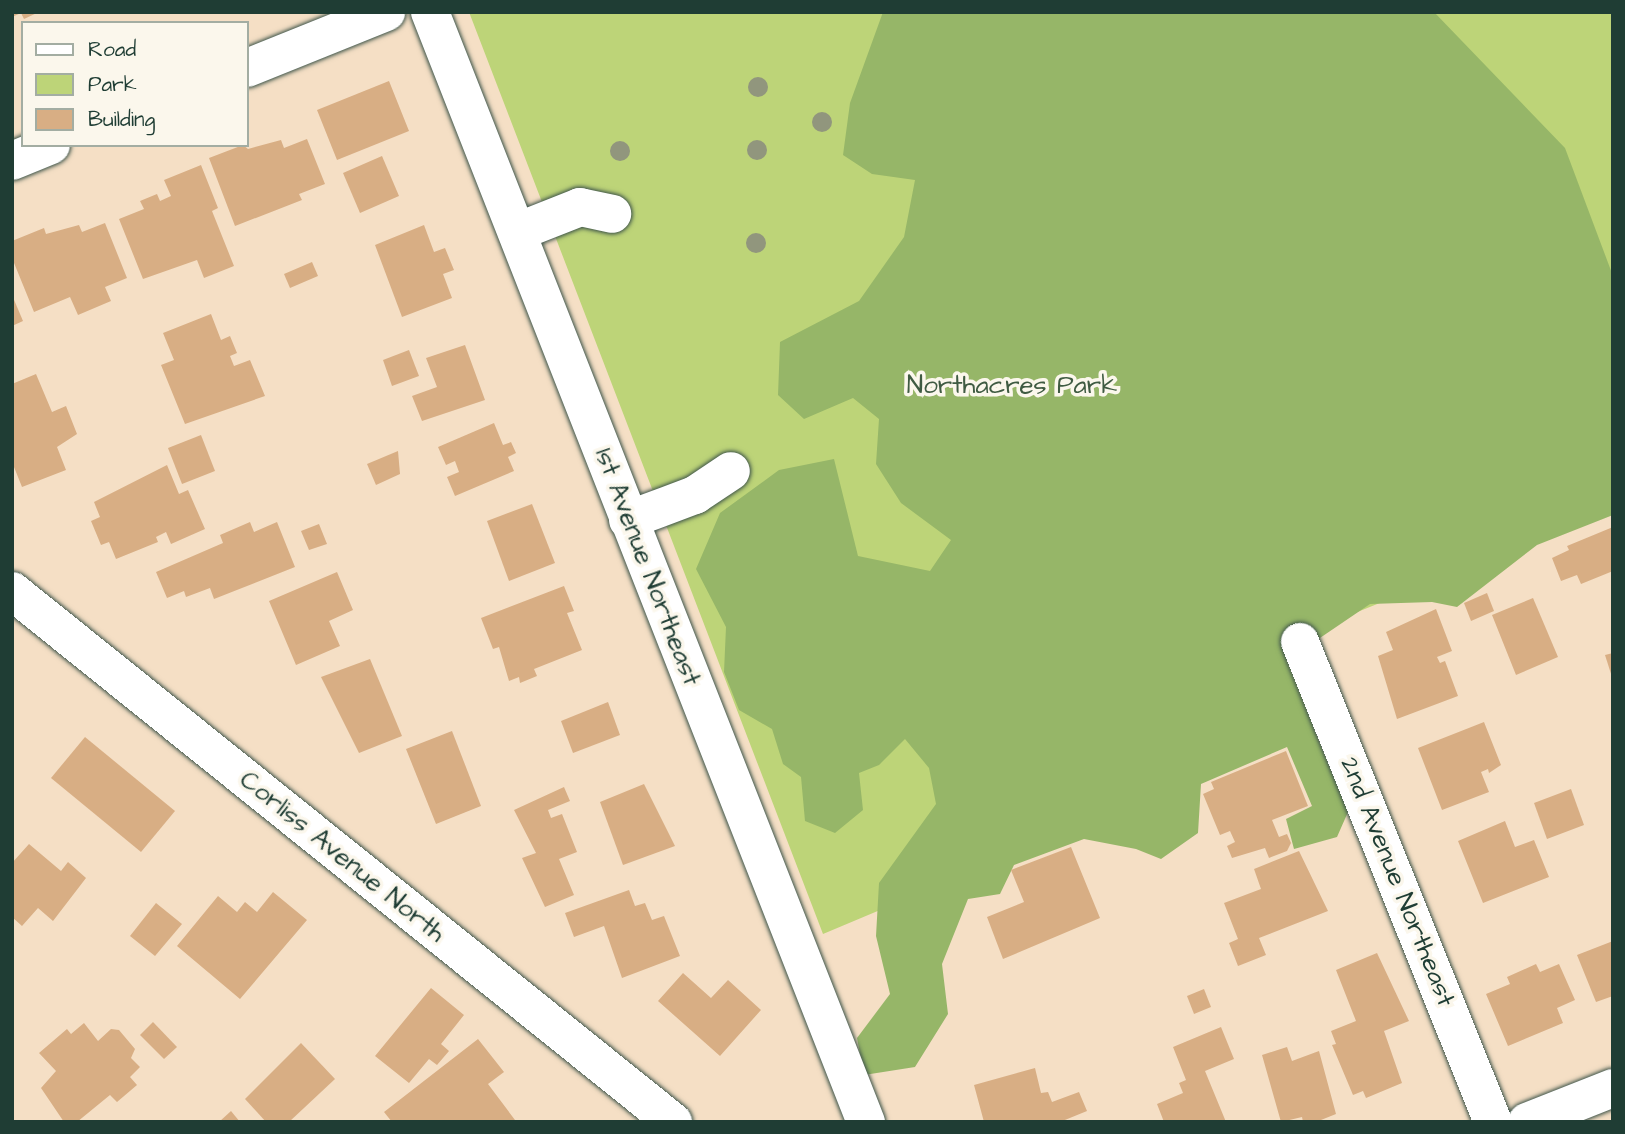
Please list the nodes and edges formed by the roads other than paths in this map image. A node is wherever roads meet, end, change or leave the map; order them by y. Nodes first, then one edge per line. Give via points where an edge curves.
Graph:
1 (386, 12) edge
2 (430, 12) edge
3 (248, 68) edge
4 (46, 147) edge
5 (12, 161) edge
6 (612, 214) dead end
7 (517, 232) junction
8 (731, 471) dead end
9 (628, 520) junction
10 (12, 590) edge
11 (1300, 642) dead end
12 (1613, 1088) edge
13 (673, 1122) edge
14 (866, 1122) edge
15 (1493, 1122) edge
16 (1527, 1122) edge

1 - 3 street
2 - 7 street, 1st Avenue Northeast
4 - 5 street
6 - 7 street via 580,206
7 - 9 street, 1st Avenue Northeast
8 - 9 street via 695,495
9 - 14 street, 1st Avenue Northeast
10 - 13 street, Corliss Avenue North
11 - 15 street, 2nd Avenue Northeast
12 - 16 street

